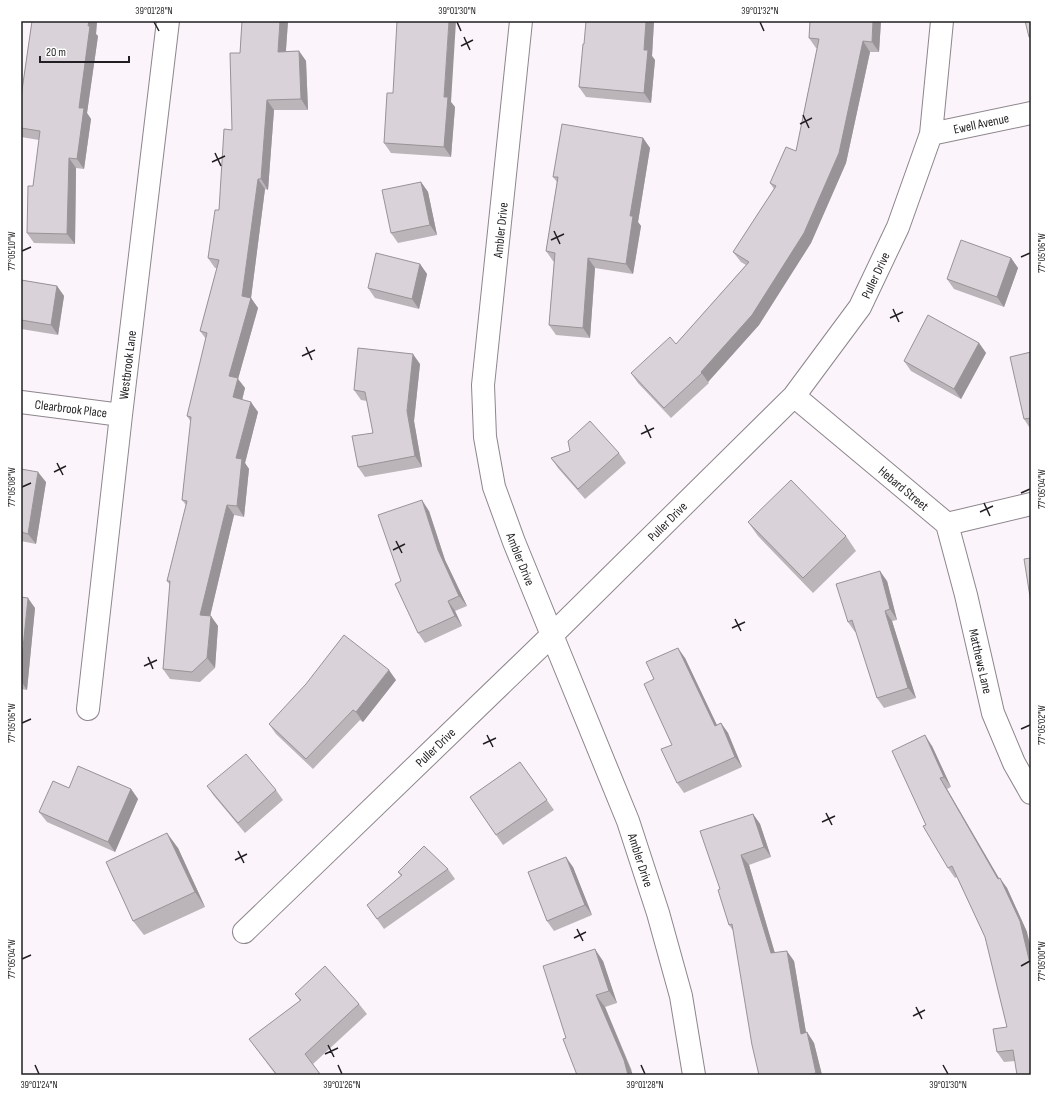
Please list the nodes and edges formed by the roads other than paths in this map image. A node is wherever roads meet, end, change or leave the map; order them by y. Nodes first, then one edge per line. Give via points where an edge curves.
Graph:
1 (168, 21) edge
2 (521, 21) edge
3 (942, 21) edge
4 (1031, 113) edge
5 (931, 134) junction
6 (794, 396) junction
7 (21, 402) edge
8 (121, 415) junction
9 (1031, 504) edge
10 (947, 524) junction
11 (552, 635) junction
12 (88, 709) dead end
13 (1031, 793) edge
14 (244, 932) dead end
15 (694, 1075) edge

1 - 8 street, Westbrook Lane
2 - 11 street, Ambler Drive via 484,385 485,437 494,487
3 - 5 street, Puller Drive
4 - 5 street, Ewell Avenue
5 - 6 street, Puller Drive via 898,227 860,306
6 - 10 street, Hebard Street
6 - 11 street, Puller Drive
7 - 8 street, Clearbrook Place
8 - 12 street, Westbrook Lane
9 - 10 street
10 - 13 street, Matthews Lane via 993,714 1014,763
11 - 14 street, Puller Drive
11 - 15 street, Ambler Drive via 631,828 681,996

